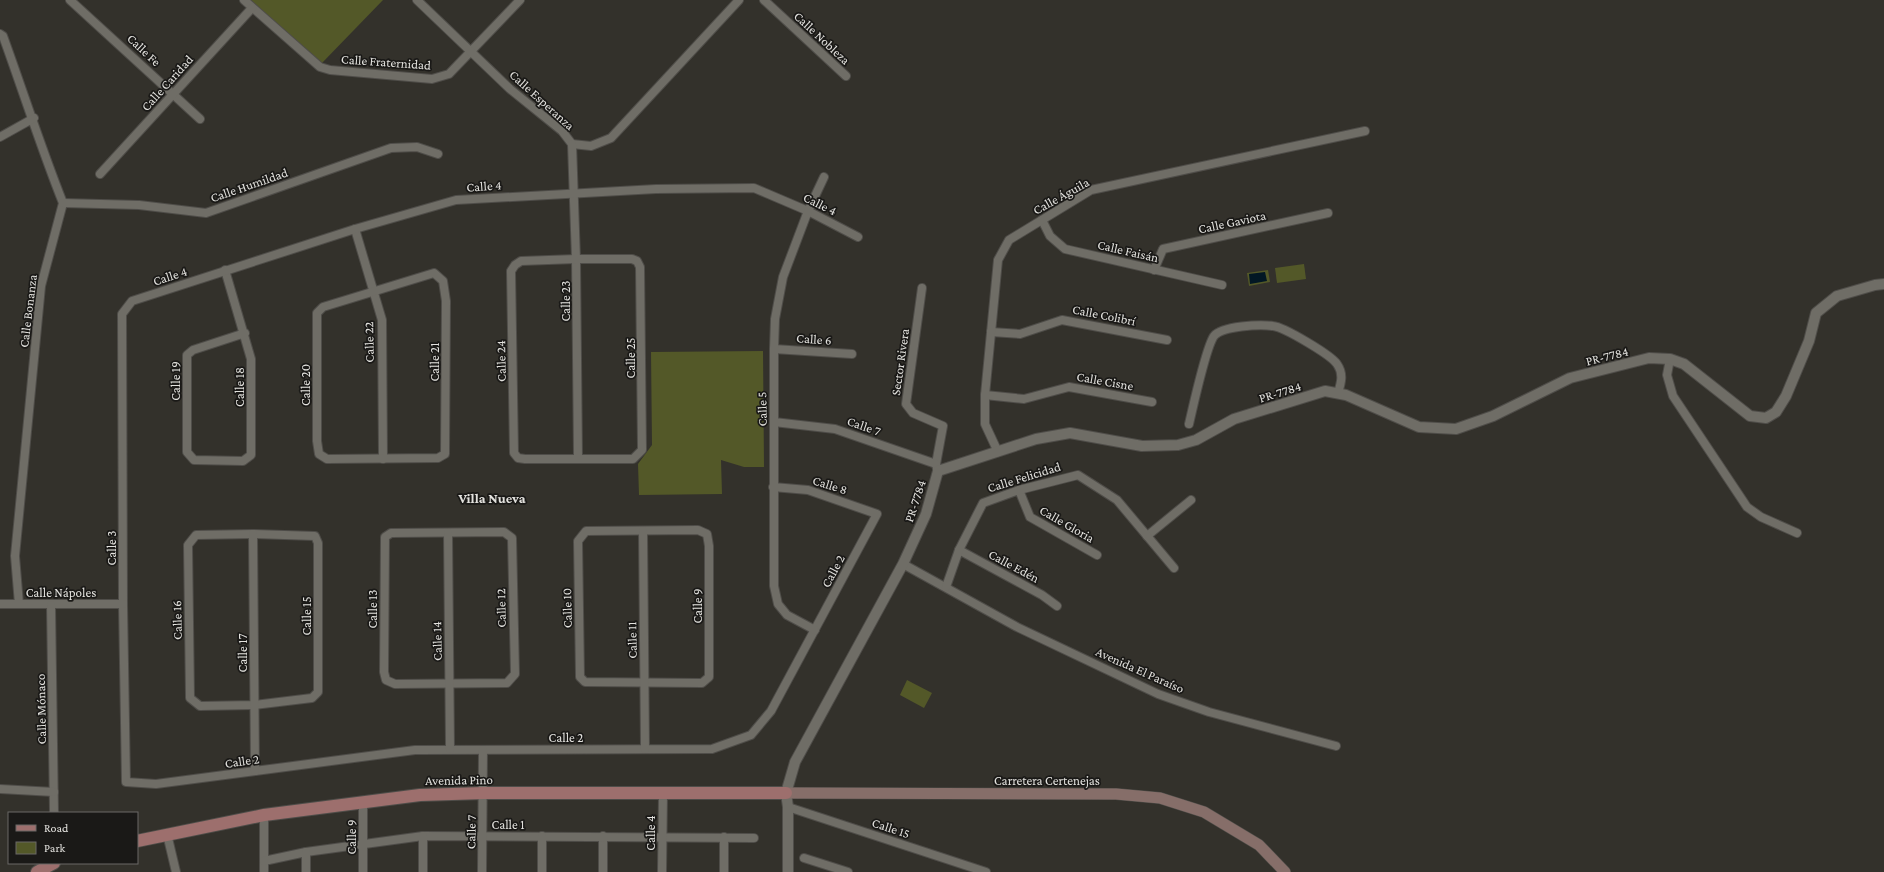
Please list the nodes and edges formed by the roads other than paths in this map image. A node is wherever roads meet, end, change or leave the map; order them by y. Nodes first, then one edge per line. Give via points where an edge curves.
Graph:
1 (70, 0) edge
2 (244, 0) edge
3 (417, 0) edge
4 (520, 0) edge
5 (739, 0) edge
6 (764, 0) edge
7 (252, 8) junction
8 (0, 34) edge
9 (472, 51) junction
10 (846, 76) dead end
11 (174, 94) junction
12 (34, 118) junction
13 (200, 119) dead end
14 (1365, 131) dead end
15 (0, 137) edge
16 (572, 144) junction
17 (438, 154) dead end
18 (100, 174) dead end
19 (824, 177) dead end
20 (573, 193) junction
21 (63, 203) junction
22 (808, 211) junction
23 (1328, 213) dead end
24 (1042, 220) junction
25 (356, 229) junction
26 (858, 237) dead end
27 (576, 259) junction
28 (225, 270) junction
29 (1154, 270) junction
30 (1884, 284) edge
31 (1222, 285) dead end
32 (922, 288) dead end
33 (375, 291) junction
34 (122, 314) joint
35 (991, 332) junction
36 (245, 333) junction
37 (1167, 340) dead end
38 (774, 349) junction
39 (852, 354) dead end
40 (1670, 359) junction
41 (1338, 393) junction
42 (985, 395) junction
43 (1152, 402) dead end
44 (774, 422) junction
45 (1189, 424) dead end
46 (998, 452) junction
47 (578, 458) junction
48 (383, 459) junction
49 (200, 460) joint
50 (937, 468) junction
51 (773, 487) junction
52 (1019, 490) junction
53 (1191, 500) dead end
54 (877, 514) joint
55 (643, 531) junction
56 (448, 533) junction
57 (1797, 533) dead end
58 (253, 534) junction
59 (1147, 536) junction
60 (959, 550) junction
61 (1097, 556) dead end
62 (903, 564) junction
63 (1174, 568) dead end
64 (946, 587) junction
65 (0, 604) edge
66 (19, 604) junction
67 (123, 604) junction
68 (51, 605) junction
69 (1057, 606) dead end
70 (815, 630) junction
71 (449, 683) junction
72 (645, 684) junction
73 (254, 705) junction
74 (1336, 746) dead end
75 (450, 749) junction
76 (645, 749) junction
77 (483, 750) junction
78 (255, 771) junction
79 (126, 782) joint
80 (0, 789) edge
81 (54, 792) junction
82 (484, 793) junction
83 (662, 793) junction
84 (786, 794) junction
85 (363, 802) junction
86 (788, 808) junction
87 (54, 812) edge
88 (264, 815) junction
89 (167, 834) junction
90 (423, 836) junction
91 (482, 836) junction
92 (542, 836) junction
93 (603, 836) junction
94 (662, 836) junction
95 (724, 837) junction
96 (754, 838) dead end
97 (138, 841) edge
98 (363, 844) junction
99 (306, 852) junction
100 (804, 858) dead end
101 (264, 861) junction
102 (52, 864) edge
103 (836, 870) edge
104 (264, 871) dead end
105 (37, 872) edge
106 (176, 872) edge
107 (306, 872) edge
108 (363, 872) edge
109 (423, 872) edge
110 (482, 872) edge
111 (542, 872) edge
112 (603, 872) edge
113 (662, 872) edge
114 (724, 872) edge
115 (788, 872) edge
116 (848, 872) edge
117 (986, 872) edge
118 (1285, 872) edge

1 - 11 street, Calle Fe
2 - 7 street, Calle Fraternidad
3 - 9 street, Calle Esperanza
4 - 9 street, Calle Fraternidad
5 - 16 street, Calle Esperanza via 611,138 591,146
6 - 10 street, Calle Nobleza
7 - 9 street, Calle Fraternidad via 312,62 330,70 432,79 449,74
7 - 11 street, Calle Caridad
8 - 12 street via 3,36
9 - 16 street, Calle Esperanza via 510,89 562,131
11 - 13 street, Calle Fe
11 - 18 street, Calle Caridad
12 - 15 street
12 - 21 street
14 - 24 street, Calle Águila via 1091,190
16 - 20 street, Calle 23
17 - 21 street, Calle Humildad via 417,147 391,148 206,213 139,204
19 - 22 street, Calle 5
20 - 22 street, Calle 4 via 666,188 754,188
20 - 25 street, Calle 4 via 456,200
20 - 27 street, Calle 23
21 - 66 street, Calle Bonanza via 41,286 14,556
22 - 26 street, Calle 4
22 - 38 street, Calle 5 via 783,277 775,319
23 - 29 street, Calle Gaviota via 1162,250
24 - 29 street, Calle Faisán via 1050,236 1066,249
24 - 35 street, Calle Águila via 1009,240 998,260
25 - 28 street, Calle 4
25 - 33 street, Calle 22
27 - 47 street, Calle 23
27 - 47 street, Calle 24 via 521,262 511,271 514,453 518,458 525,459
27 - 47 street, Calle 25 via 638,261 642,343 642,450 633,458
28 - 34 street, Calle 4 via 132,301
28 - 36 street, Calle 18
29 - 31 street, Calle Faisán
30 - 40 street, PR-7784 / PR-7784 via 1837,296 1816,313 1809,341 1786,396 1776,412 1766,418 1750,416 1684,364
32 - 50 street, Sector Rivera via 906,404 913,413 943,426
33 - 48 street, Calle 22 via 382,320
33 - 48 street, Calle 20 via 323,307 317,313 317,441 319,454 327,459
33 - 48 street, Calle 21 via 434,273 443,281 446,301 445,454 438,458
34 - 67 street, Calle 3
35 - 37 street, Calle Colibrí via 1020,334 1062,320
35 - 42 street, Calle Águila
36 - 49 street, Calle 18 via 251,359 251,455 243,461
36 - 49 street, Calle 19 via 193,350 187,355 187,452 194,460
38 - 39 street, Calle 6
38 - 44 street, Calle 5
40 - 41 street, PR-7784 / PR-7784 via 1649,358 1570,378 1493,416 1456,429 1419,426
40 - 57 street via 1667,375 1673,396 1747,507 1761,517
41 - 45 street via 1342,376 1337,364 1325,352 1274,326 1230,328 1220,331 1211,342
41 - 46 street, PR-7784 / PR-7784 via 1325,391 1234,420 1196,440 1178,445 1142,446 1070,433
42 - 43 street, Calle Cisne via 1024,399 1069,387
42 - 46 street, Calle Águila via 985,424
44 - 50 street, Calle 7 via 835,429
44 - 51 street, Calle 5
46 - 50 street, PR-7784 / PR-7784
50 - 62 street, PR-7784 / PR-7784 via 926,514
51 - 54 street, Calle 8 via 808,490
51 - 70 street, Calle 5 via 774,586 778,604 787,615
52 - 59 street, Calle Felicidad via 1078,475 1117,500
52 - 60 street, Calle Felicidad via 983,503
52 - 61 street, Calle Gloria via 1030,517
53 - 59 street
54 - 70 street, Calle 2
55 - 72 street, Calle 11
55 - 72 street, Calle 10 via 586,531 578,541 578,548 580,677 585,682
55 - 72 street, Calle 9 via 698,530 707,534 709,546 709,677 702,683
56 - 71 street, Calle 14
56 - 71 street, Calle 13 via 391,533 385,538 384,672 386,680 395,684
56 - 71 street, Calle 12 via 504,532 512,538 515,674 507,683
58 - 73 street, Calle 17
58 - 73 street, Calle 15 via 315,536 318,543 318,692 312,698
58 - 73 street, Calle 16 via 196,534 188,545 190,698 200,706
59 - 63 street, Calle Felicidad
60 - 64 street, Calle Felicidad
60 - 69 street, Calle Edén via 1042,595
62 - 64 street
62 - 84 street, PR-7784 / PR-7784 via 795,762
64 - 74 street, Avenida El Paraíso via 1017,627 1158,694 1209,712
65 - 66 street, Calle Nápoles
66 - 68 street, Calle Nápoles
67 - 68 street, Calle Nápoles
67 - 79 street, Calle 3
68 - 81 street, Calle Mónaco
70 - 76 street, Calle 2 via 772,712 751,735 712,749
71 - 75 street, Calle 14
72 - 76 street, Calle 11
73 - 78 street, Calle 17
75 - 77 street, Calle 2
75 - 78 street, Calle 2 via 415,750
76 - 77 street, Calle 2
77 - 82 street, Calle 7
78 - 79 street, Calle 2 via 156,784
80 - 81 street
81 - 87 street, Calle Mónaco
82 - 83 main road, Avenida Pino
82 - 85 main road, Avenida Pino via 420,795
82 - 91 street, Calle 7
83 - 84 main road, Avenida Pino
83 - 94 street, Calle 4
84 - 86 street, PR-7784
84 - 118 main road, Carretera Certenejas via 1116,794 1160,798 1204,812 1259,845
85 - 88 main road, Avenida Pino
85 - 98 street, Calle 9
86 - 115 street, PR-7784
86 - 117 street, Calle 15
88 - 89 main road, Avenida Pino
88 - 101 street
89 - 97 main road, Avenida Pino
89 - 106 street
90 - 91 street, Calle 1
90 - 98 street, Calle 1
90 - 109 street
91 - 92 street, Calle 1
91 - 110 street, Calle 7
92 - 93 street, Calle 1
92 - 111 street
93 - 94 street, Calle 1
93 - 112 street
94 - 95 street, Calle 1
94 - 113 street, Calle 4
95 - 96 street, Calle 1
95 - 114 street
98 - 99 street, Calle 1
98 - 108 street, Calle 9
99 - 101 street, Calle 1
99 - 107 street
100 - 103 street
101 - 104 street
102 - 105 main road
103 - 116 street

